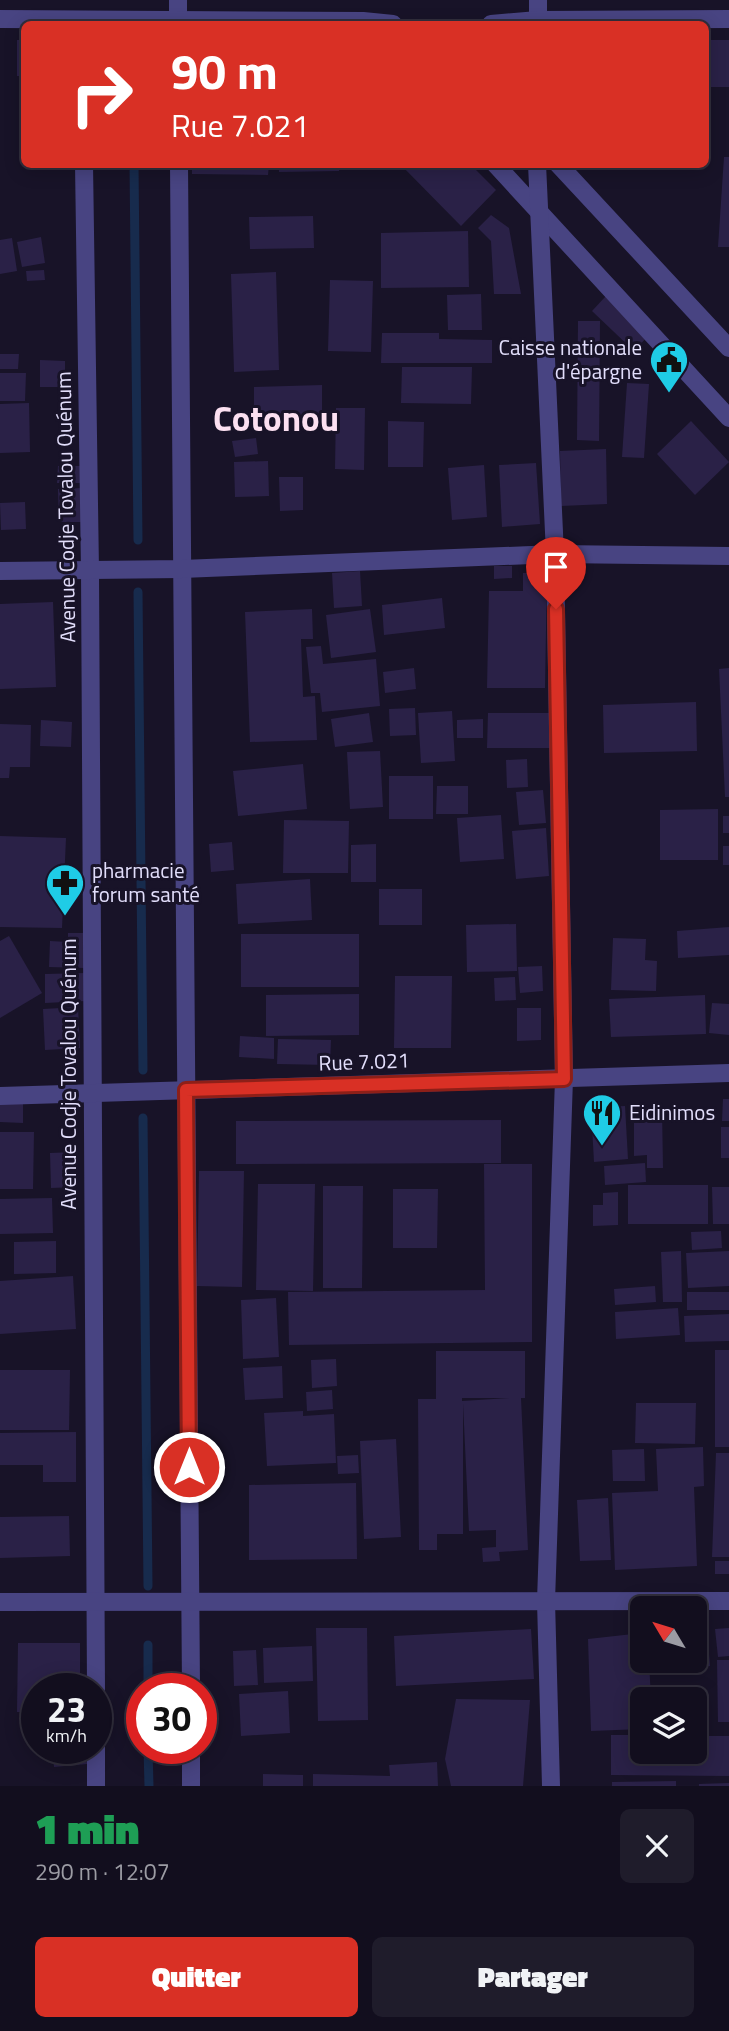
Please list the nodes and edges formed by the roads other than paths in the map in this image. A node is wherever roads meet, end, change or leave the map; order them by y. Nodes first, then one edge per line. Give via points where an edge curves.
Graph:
1 (178, 0) edge
2 (538, 0) edge
3 (81, 14) edge
4 (0, 19) edge
5 (729, 19) edge
6 (156, 21) edge
7 (178, 21) edge
8 (538, 21) edge
9 (602, 21) edge
10 (84, 168) edge
11 (179, 168) edge
12 (499, 168) edge
13 (537, 168) edge
14 (562, 168) edge
15 (539, 211) junction
16 (729, 348) edge
17 (729, 418) edge
18 (555, 554) junction
19 (729, 556) edge
20 (182, 569) junction
21 (0, 571) edge
22 (90, 571) junction
23 (729, 1073) edge
24 (564, 1079) junction
25 (186, 1090) junction
26 (92, 1093) junction
27 (0, 1096) edge
28 (547, 1601) junction
29 (729, 1601) edge
30 (0, 1602) edge
31 (95, 1602) junction
32 (190, 1602) junction
33 (96, 1673) edge
34 (191, 1673) edge
35 (96, 1764) edge
36 (191, 1764) edge
37 (96, 1786) edge
38 (191, 1786) edge
39 (551, 1786) edge

1 - 7 street
2 - 8 street
3 - 4 street
3 - 6 street
5 - 9 street
10 - 22 street, Avenue Codje Tovalou Quénum
11 - 20 street
12 - 15 street
13 - 15 street
14 - 16 street
15 - 17 street
15 - 18 street
18 - 19 street
18 - 20 street
18 - 24 street
20 - 22 street
20 - 25 street
21 - 22 street
22 - 26 street, Avenue Codje Tovalou Quénum
23 - 24 street, Rue 7.021
24 - 25 street, Rue 7.021
24 - 28 street
25 - 26 street, Rue 7.021
25 - 32 street
26 - 27 street, Rue 7.021
26 - 31 street, Avenue Codje Tovalou Quénum
28 - 29 street
28 - 32 street
28 - 39 street
30 - 31 street
31 - 32 street
31 - 33 street, Avenue Codje Tovalou Quénum
32 - 34 street
35 - 37 street
36 - 38 street

